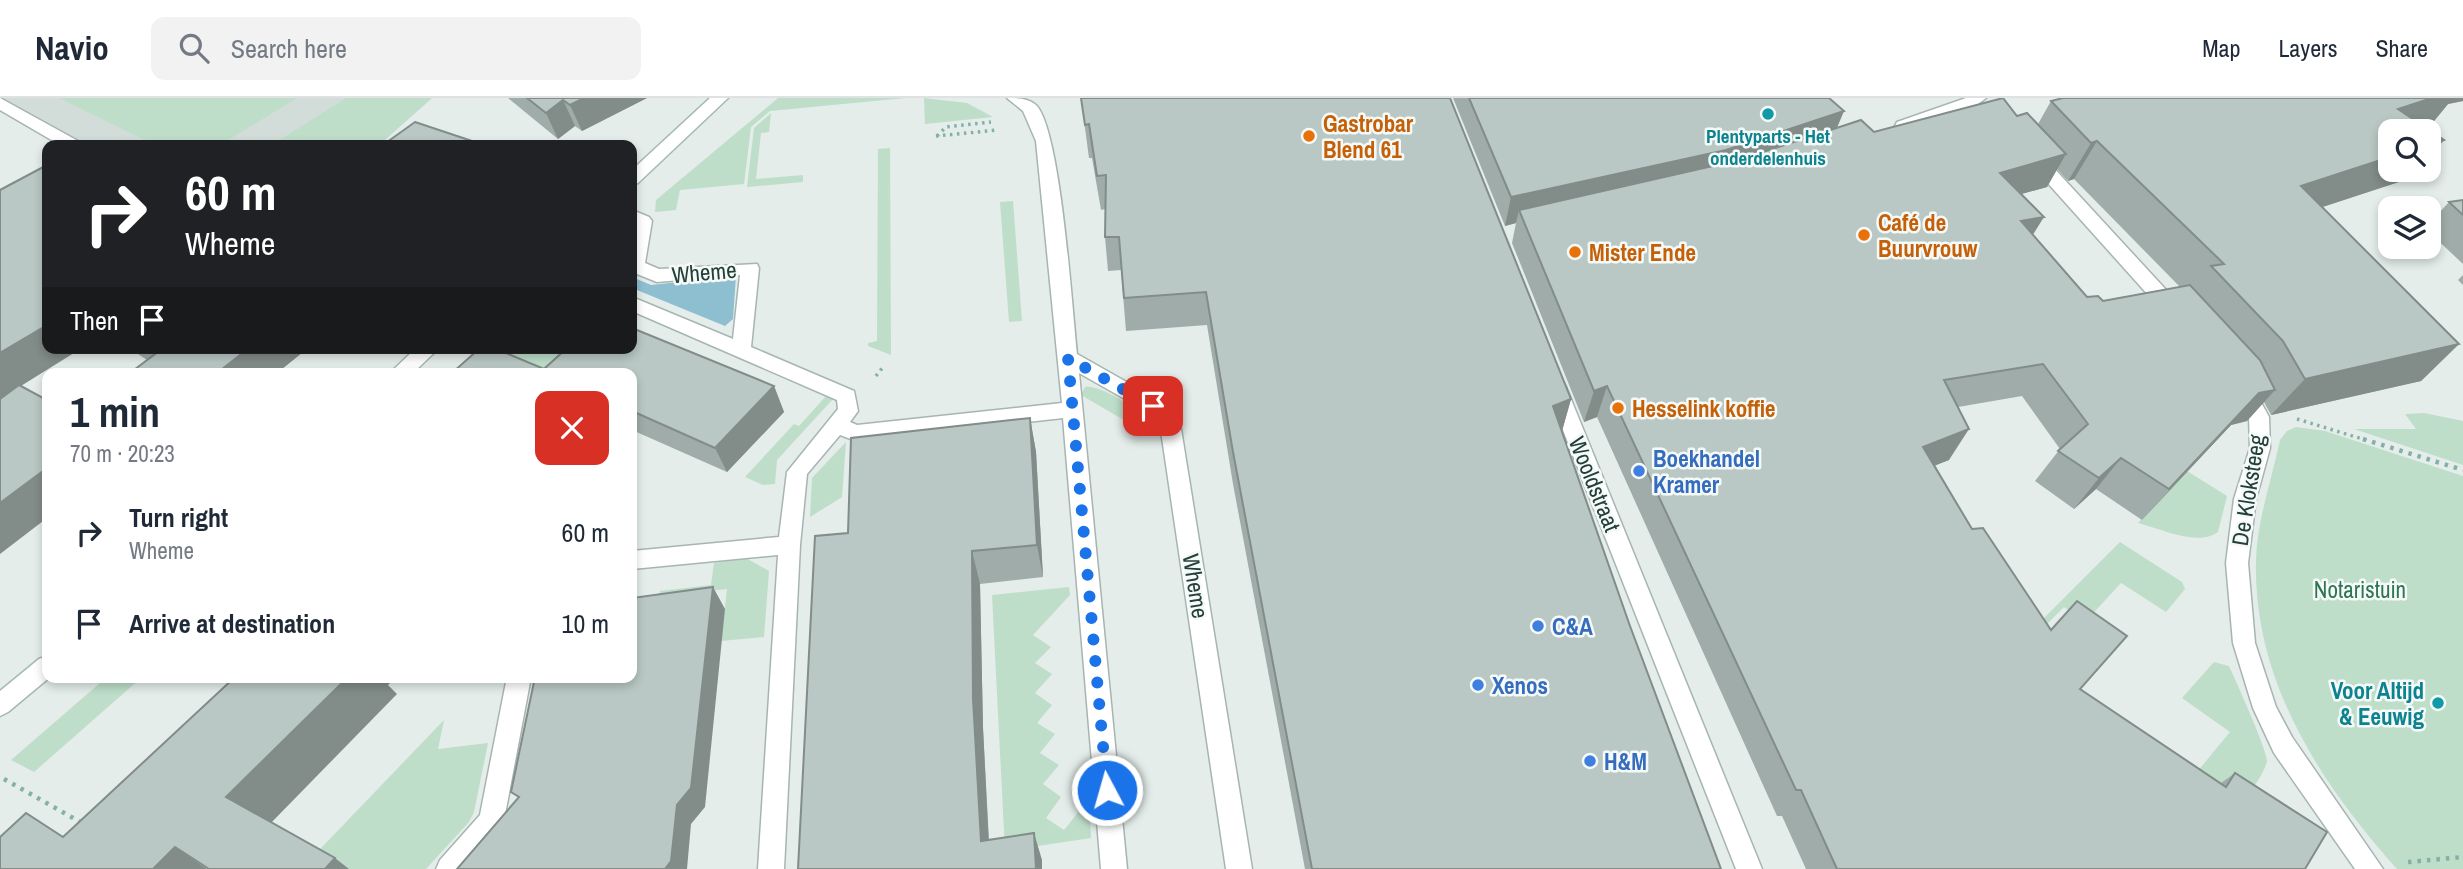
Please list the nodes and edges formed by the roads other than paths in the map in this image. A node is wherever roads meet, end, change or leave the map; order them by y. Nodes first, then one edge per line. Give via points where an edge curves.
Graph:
1 (720, 98) edge
2 (1978, 98) edge
3 (1020, 99) edge
4 (0, 103) edge
5 (1997, 117) edge
6 (1887, 131) edge
7 (2015, 137) edge
8 (63, 140) edge
9 (637, 174) edge
10 (637, 218) edge
11 (637, 255) edge
12 (637, 267) edge
13 (637, 306) edge
14 (2191, 330) edge
15 (741, 350) junction
16 (422, 354) edge
17 (1068, 358) junction
18 (1548, 366) edge
19 (2225, 367) edge
20 (406, 368) edge
21 (1072, 409) junction
22 (836, 425) junction
23 (789, 545) junction
24 (637, 559) edge
25 (42, 670) edge
26 (518, 683) edge
27 (0, 705) edge
28 (2369, 867) edge
29 (449, 869) edge
30 (771, 869) edge
31 (1114, 869) edge
32 (1239, 869) edge
33 (1749, 869) edge

1 - 9 street
2 - 5 street
2 - 6 street
3 - 17 street via 1040,126
4 - 8 street
7 - 14 street
10 - 11 street, Wheme via 643,221
12 - 15 street, Wheme via 657,276 750,268
13 - 15 street, Wheme
15 - 22 street, Wheme via 847,396 848,411
16 - 20 street
17 - 21 street
17 - 32 street, Wheme via 1153,406 1171,429
18 - 33 street, Wooldstraat
19 - 28 street, De Kloksteeg via 2242,385 2259,417 2260,448 2245,499 2237,563 2244,643 2265,708 2283,745
21 - 22 street via 856,433
21 - 31 street
22 - 23 street, Wheme via 797,472
23 - 24 street
23 - 30 street, Wheme
25 - 27 street
26 - 29 street via 491,820

